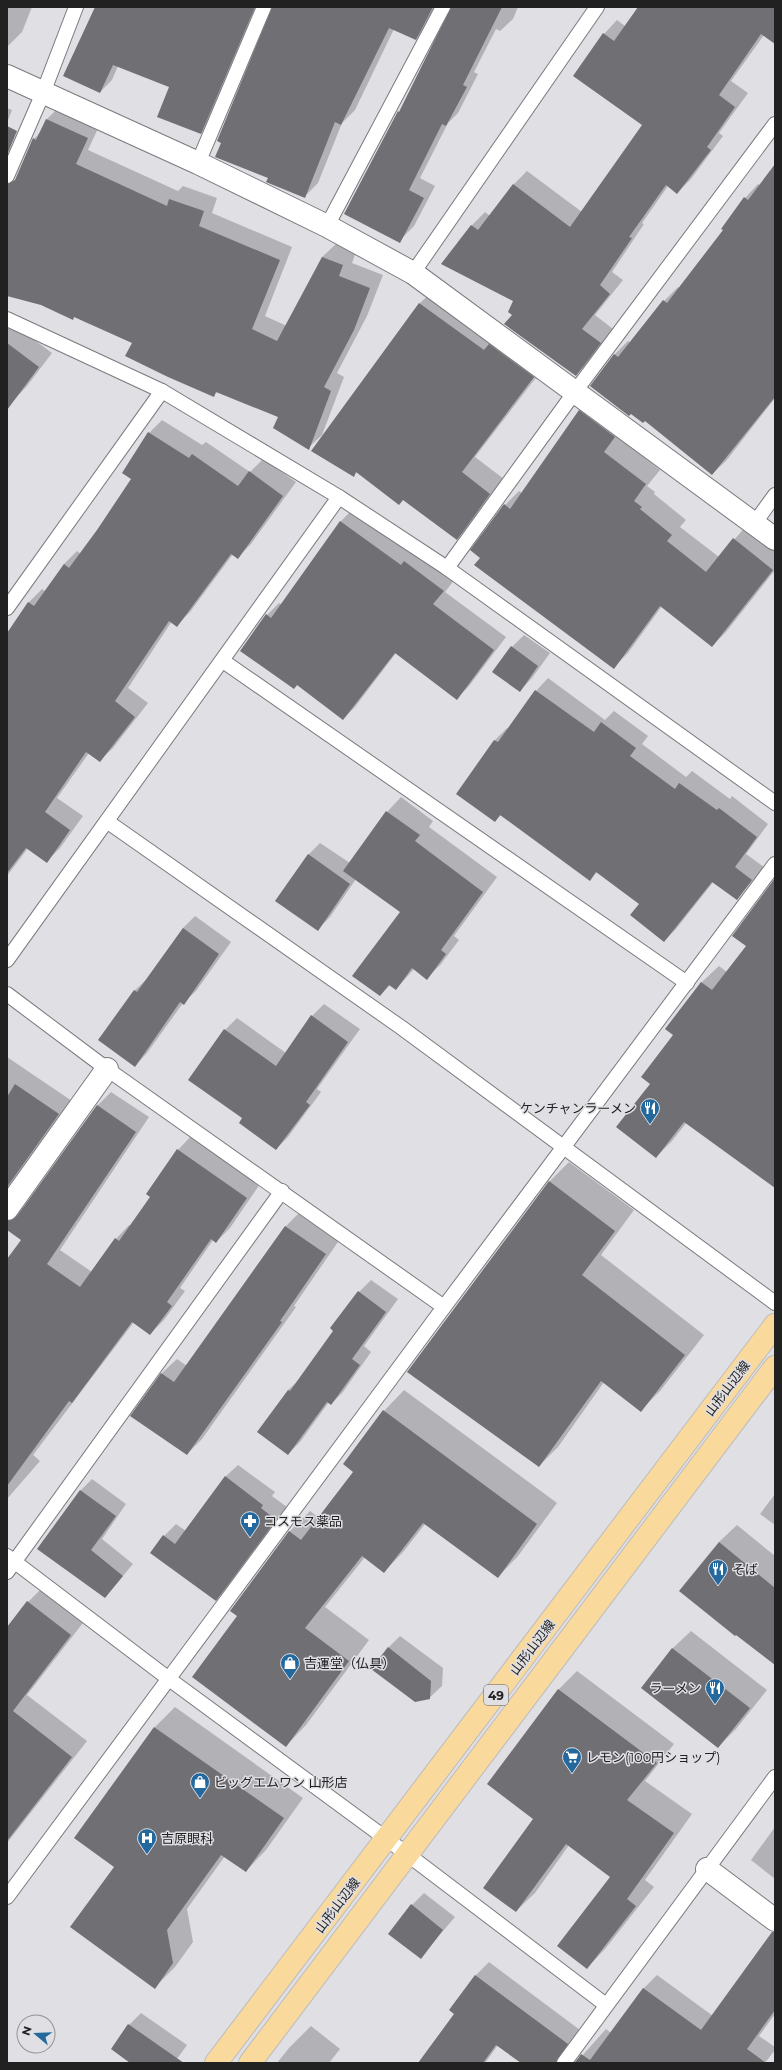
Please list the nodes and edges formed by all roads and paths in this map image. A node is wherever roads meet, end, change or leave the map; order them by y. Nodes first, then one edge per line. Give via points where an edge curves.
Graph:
1 (76, 7) edge
2 (264, 7) edge
3 (443, 7) edge
4 (597, 7) edge
5 (7, 76) edge
6 (43, 93) junction
7 (775, 124) edge
8 (198, 163) junction
9 (7, 176) edge
10 (327, 226) junction
11 (413, 273) junction
12 (7, 319) edge
13 (162, 391) junction
14 (574, 393) junction
15 (775, 495) edge
16 (339, 498) junction
17 (754, 524) junction
18 (775, 539) edge
19 (447, 568) junction
20 (7, 608) edge
21 (223, 661) junction
22 (775, 803) edge
23 (108, 822) junction
24 (775, 864) edge
25 (7, 960) edge
26 (687, 983) junction
27 (7, 994) edge
28 (107, 1069) junction
29 (563, 1148) junction
30 (282, 1191) junction
31 (7, 1209) edge
32 (775, 1303) edge
33 (444, 1307) junction
34 (775, 1325) edge
35 (775, 1367) edge
36 (10, 1563) edge
37 (169, 1679) junction
38 (775, 1777) edge
39 (387, 1839) junction
40 (407, 1854) junction
41 (707, 1869) junction
42 (7, 1897) edge
43 (775, 1920) edge
44 (606, 2005) junction
45 (216, 2063) edge
46 (250, 2063) edge
47 (564, 2063) edge

1 - 6 lane
2 - 8 lane
3 - 10 lane
4 - 11 lane
5 - 6 street
6 - 8 street
6 - 9 lane
7 - 14 lane
8 - 10 street
10 - 11 street
11 - 14 street
12 - 13 lane
13 - 16 lane
13 - 20 lane
14 - 17 street
14 - 19 lane
15 - 17 lane
16 - 19 lane
16 - 21 lane
17 - 18 street
19 - 22 lane
21 - 23 lane
21 - 26 lane
23 - 25 lane
23 - 29 lane via 402,1028
24 - 26 lane
26 - 29 lane
27 - 28 lane
28 - 30 lane
28 - 31 street
29 - 32 lane
29 - 33 lane
30 - 33 lane
30 - 36 lane
33 - 37 lane
34 - 39 main road, 山形山辺線 / 49
35 - 40 main road, 山形山辺線 / 49
36 - 37 lane
37 - 39 lane
37 - 42 lane
38 - 41 lane
39 - 40 lane
39 - 45 main road, 山形山辺線 / 49
40 - 44 lane
40 - 46 main road, 山形山辺線 / 49
41 - 43 street
41 - 44 lane
44 - 47 lane

